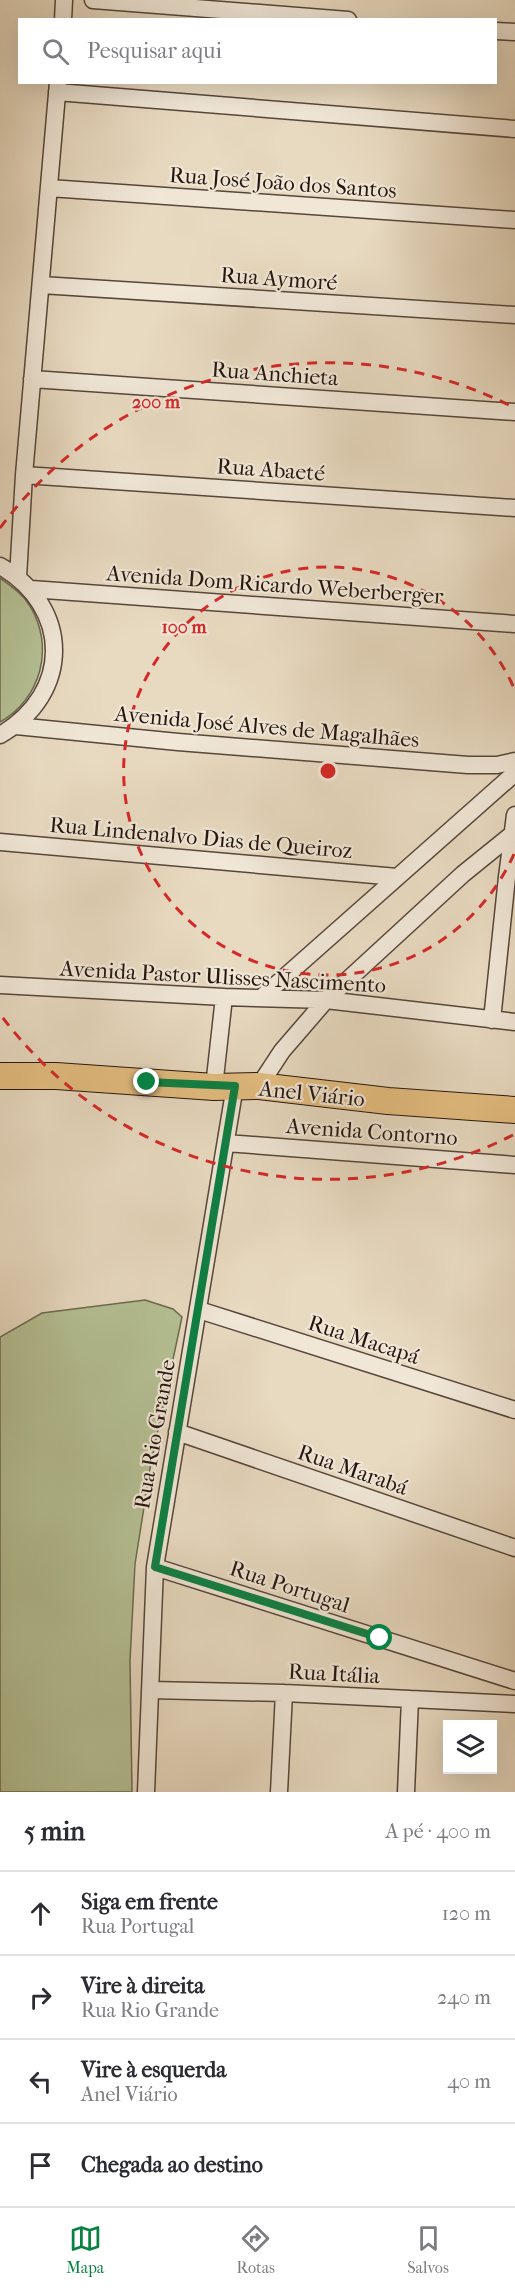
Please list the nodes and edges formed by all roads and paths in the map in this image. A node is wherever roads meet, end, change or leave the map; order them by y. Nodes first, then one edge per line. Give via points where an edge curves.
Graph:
1 (64, 0) edge
2 (93, 0) edge
3 (63, 18) edge
4 (322, 18) edge
5 (497, 31) edge
6 (515, 32) edge
7 (57, 87) edge
8 (515, 129) edge
9 (49, 188) junction
10 (515, 220) edge
11 (41, 285) junction
12 (515, 315) edge
13 (32, 380) junction
14 (515, 412) edge
15 (24, 475) junction
16 (515, 508) edge
17 (0, 566) edge
18 (18, 577) junction
19 (31, 589) junction
20 (515, 624) edge
21 (16, 726) junction
22 (0, 735) edge
23 (515, 761) edge
24 (515, 773) edge
25 (515, 815) edge
26 (514, 832) edge
27 (0, 843) edge
28 (398, 877) junction
29 (511, 877) edge
30 (0, 985) edge
31 (224, 998) junction
32 (261, 998) junction
33 (326, 1000) junction
34 (492, 1020) junction
35 (515, 1022) edge
36 (0, 1076) edge
37 (236, 1086) junction
38 (515, 1110) edge
39 (226, 1143) junction
40 (515, 1165) edge
41 (199, 1310) junction
42 (515, 1410) edge
43 (177, 1432) junction
44 (515, 1548) edge
45 (155, 1567) junction
46 (515, 1681) edge
47 (150, 1690) junction
48 (284, 1693) junction
49 (410, 1699) junction
50 (515, 1704) edge
51 (146, 1792) edge
52 (279, 1792) edge
53 (406, 1792) edge

1 - 3 street
2 - 4 street
5 - 6 street
7 - 8 street
7 - 9 street
9 - 10 street, Rua José João dos Santos
9 - 11 street
11 - 12 street, Rua Aymoré
11 - 13 street
13 - 14 street, Rua Anchieta
13 - 15 street
15 - 16 street, Rua Abaeté
15 - 18 street
17 - 18 street
18 - 19 street
19 - 20 street, Avenida Dom Ricardo Weberberger
19 - 21 street via 45,610 53,635 54,661 48,686 35,708
21 - 22 street
21 - 23 street, Avenida José Alves de Magalhães via 468,765
24 - 28 street
25 - 26 street
26 - 29 street
26 - 33 street
27 - 28 street, Rua Lindenalvo Dias de Queiroz
28 - 32 street
29 - 34 street
30 - 31 street, Avenida Pastor Ulisses Nascimento
31 - 32 street, Avenida Pastor Ulisses Nascimento
31 - 37 street, Rua Rio Grande
32 - 33 street, Avenida Pastor Ulisses Nascimento
33 - 34 street, Avenida Pastor Ulisses Nascimento
33 - 37 street via 282,1051
34 - 35 street, Avenida Pastor Ulisses Nascimento
36 - 37 main road, Anel Viário
37 - 38 main road, Anel Viário
37 - 39 street, Rua Rio Grande
39 - 40 street, Avenida Contorno
39 - 41 street, Rua Rio Grande
41 - 42 street, Rua Macapá
41 - 43 street, Rua Rio Grande
43 - 44 street, Rua Marabá
43 - 45 street, Rua Rio Grande
45 - 46 street, Rua Portugal
45 - 47 street, Rua Rio Grande
47 - 48 street, Rua Itália
47 - 51 street, Rua Rio Grande
48 - 49 street, Rua Itália
48 - 52 street
49 - 50 street, Rua Itália
49 - 53 street

